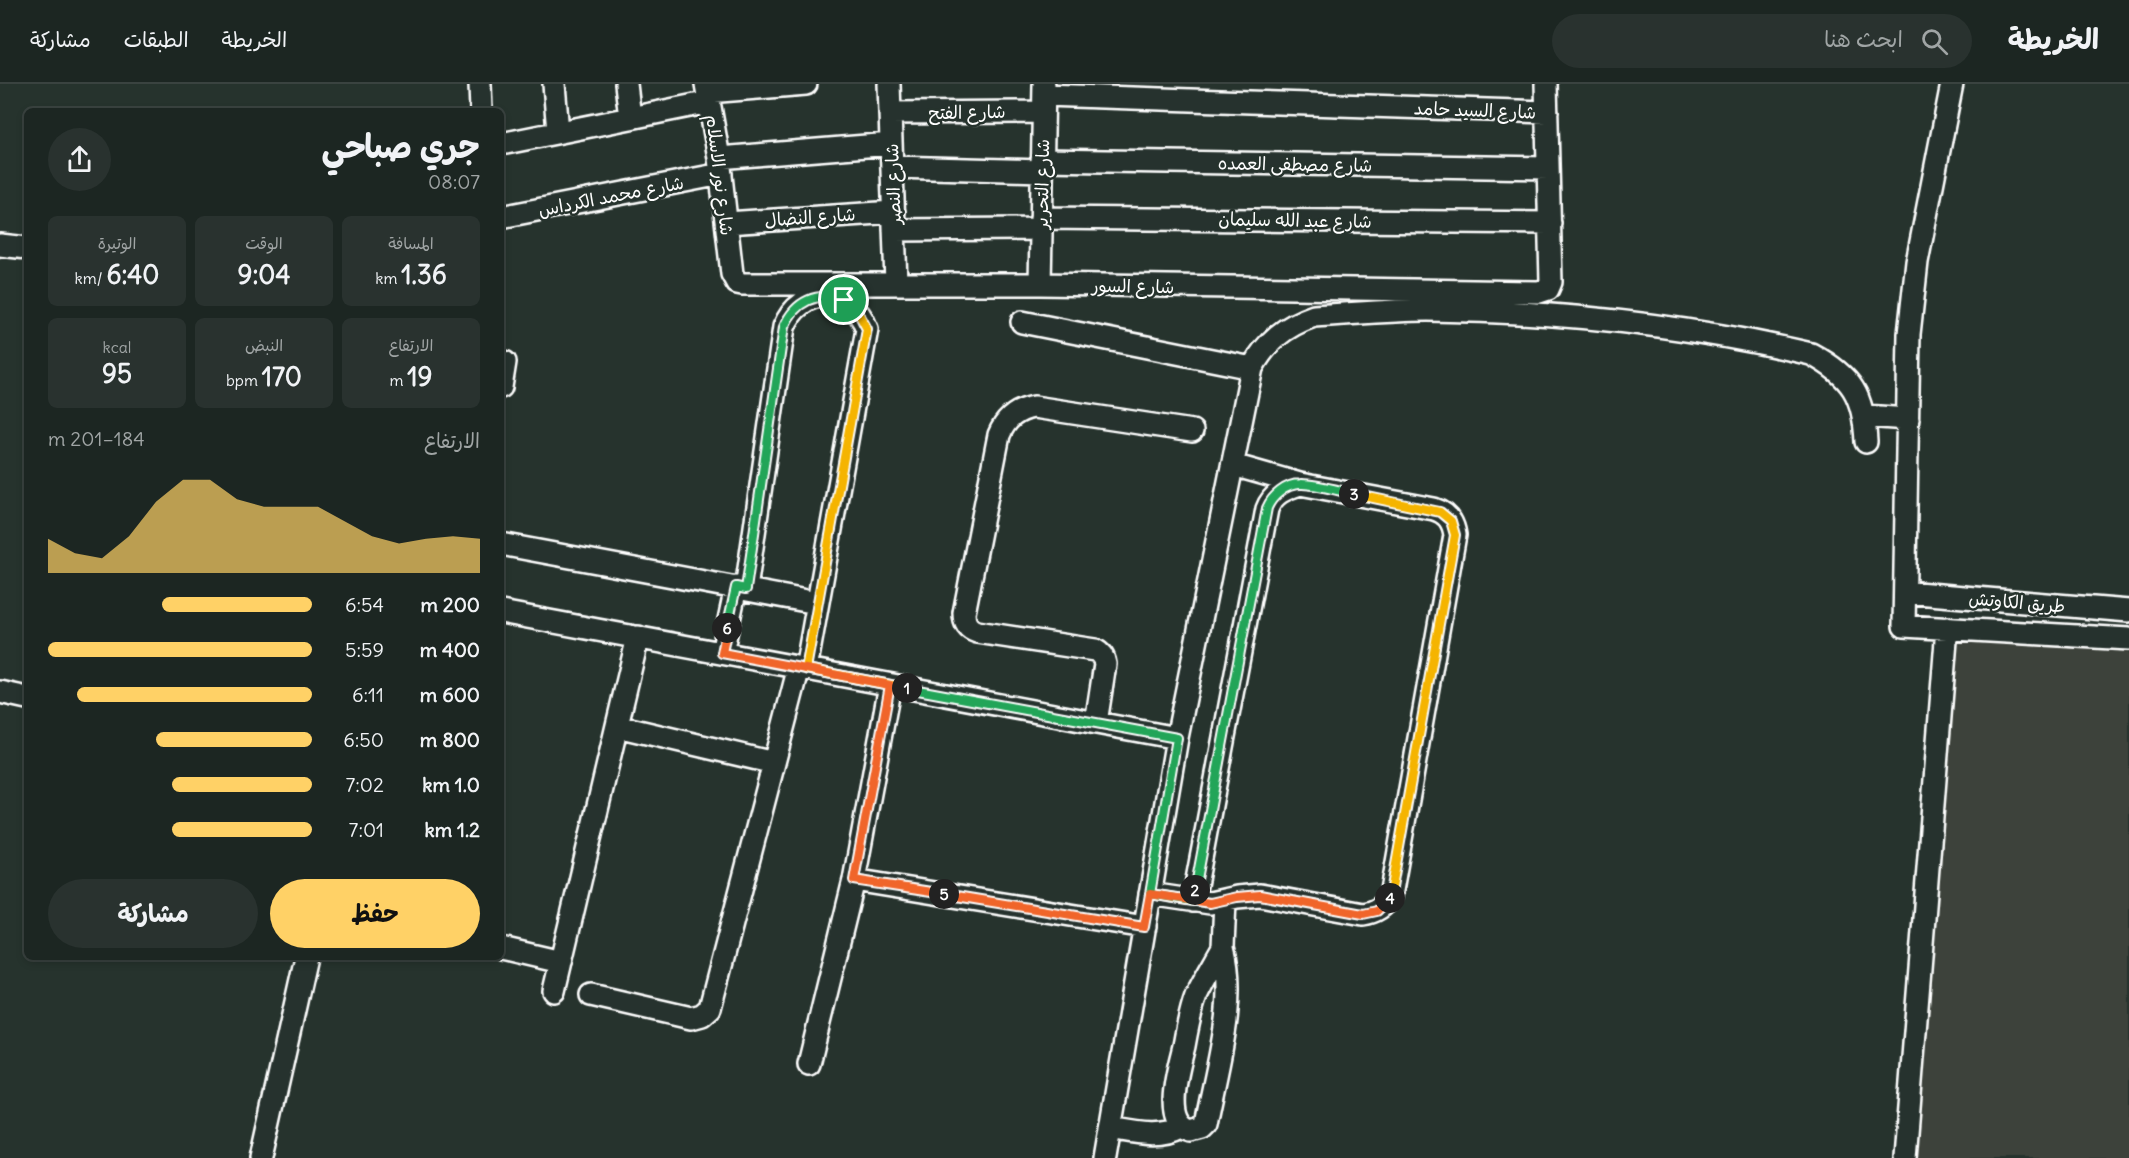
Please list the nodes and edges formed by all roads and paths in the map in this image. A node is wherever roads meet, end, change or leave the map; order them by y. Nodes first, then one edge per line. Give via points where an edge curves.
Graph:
1 (480, 84) edge
2 (554, 84) edge
3 (626, 84) edge
4 (806, 84) edge
5 (889, 84) edge
6 (1546, 84) edge
7 (1952, 84) edge
8 (708, 93) edge
9 (1044, 97) edge
10 (481, 108) edge
11 (1546, 112) junction
12 (890, 113) junction
13 (630, 118) junction
14 (558, 132) junction
15 (504, 143) edge
16 (891, 144) junction
17 (720, 166) junction
18 (1042, 166) junction
19 (892, 167) junction
20 (1548, 168) junction
21 (504, 216) edge
22 (894, 221) junction
23 (727, 223) junction
24 (1550, 223) junction
25 (1041, 224) junction
26 (0, 245) edge
27 (24, 248) edge
28 (731, 266) joint
29 (897, 283) junction
30 (1040, 284) junction
31 (1022, 322) dead end
32 (505, 362) dead end
33 (504, 368) edge
34 (1252, 368) junction
35 (1865, 416) junction
36 (1908, 419) junction
37 (1192, 431) dead end
38 (1866, 442) dead end
39 (1233, 465) junction
40 (1300, 483) junction
41 (504, 545) edge
42 (741, 588) junction
43 (1905, 592) junction
44 (818, 603) junction
45 (2129, 611) edge
46 (504, 613) edge
47 (1947, 628) junction
48 (638, 637) junction
49 (2129, 639) edge
50 (722, 653) junction
51 (802, 668) junction
52 (890, 685) junction
53 (0, 692) edge
54 (24, 697) edge
55 (1096, 723) junction
56 (616, 726) junction
57 (1177, 738) junction
58 (774, 763) junction
59 (854, 880) junction
60 (1150, 894) junction
61 (1193, 901) junction
62 (1224, 901) junction
63 (1144, 927) junction
64 (1223, 947) junction
65 (504, 949) edge
66 (305, 960) edge
67 (561, 962) junction
68 (554, 991) dead end
69 (591, 995) dead end
70 (809, 1064) dead end
71 (1181, 1127) junction
72 (1110, 1128) junction
73 (261, 1158) edge
74 (1105, 1158) edge
75 (1905, 1158) edge

1 - 10 street
2 - 14 street
3 - 13 street
4 - 8 street
5 - 12 street, شارع النصر
6 - 11 street
7 - 36 street via 1917,262 1909,334
8 - 13 street
8 - 17 street, شارع نور الاسلام
9 - 11 street, شارع السيد حامد
9 - 12 street, شارع الفتح
9 - 18 street, شارع التحرير
11 - 20 street
12 - 16 street, شارع النصر
13 - 14 street
14 - 15 street
16 - 17 street, شارع محمد الكرداس
16 - 19 street, شارع النصر
17 - 21 street, شارع محمد الكرداس
17 - 23 street, شارع نور الاسلام
18 - 19 street, شارع مصطفى العمده
18 - 20 street, شارع مصطفى العمده
18 - 25 street, شارع التحرير
19 - 22 street, شارع النصر
20 - 24 street
22 - 23 street, شارع النضال
22 - 25 street, شارع النضال
22 - 29 street, شارع النصر
23 - 28 street, شارع نور الاسلام
24 - 25 street, شارع عبد الله سليمان
24 - 30 street, شارع السور via 1551,282 1548,289 1539,292
25 - 30 street, شارع التحرير
26 - 27 street
28 - 29 street, شارع السور via 735,280 742,284
29 - 30 street, شارع السور
31 - 34 street
32 - 33 street
34 - 35 street via 1271,341 1314,316 1426,310 1564,316 1638,322 1811,354 1846,378
34 - 39 street
35 - 36 street
35 - 38 street
36 - 43 street
37 - 55 street via 1034,407 1012,415 999,435 965,623 977,633 1099,652 1105,664
39 - 40 street
39 - 57 street
40 - 61 street via 1279,492 1267,508
40 - 62 street via 1434,509 1446,515 1454,528 1391,896 1383,907 1363,914 1260,895
41 - 42 street
42 - 44 street
42 - 44 street via 784,327 799,304 816,297 835,297 852,305 867,329
42 - 50 street
43 - 45 street, طريق الكاوتش
43 - 47 street via 1904,626
44 - 51 street
46 - 48 street
47 - 49 street
47 - 75 street
48 - 50 street
48 - 56 street
50 - 51 street
51 - 52 street
51 - 58 street
52 - 55 street
52 - 59 street
53 - 54 street
55 - 57 street
56 - 58 street
56 - 67 street
57 - 60 street
58 - 69 street via 710,1008 702,1015 685,1018
59 - 63 street
59 - 70 street
60 - 61 street
60 - 63 street
61 - 62 street
62 - 64 street
63 - 72 street
64 - 71 street via 1192,1008 1175,1089
64 - 71 street via 1228,1002 1206,1124 1191,1131
65 - 67 street
66 - 73 street
67 - 68 street
71 - 72 street via 1158,1134
72 - 74 street

